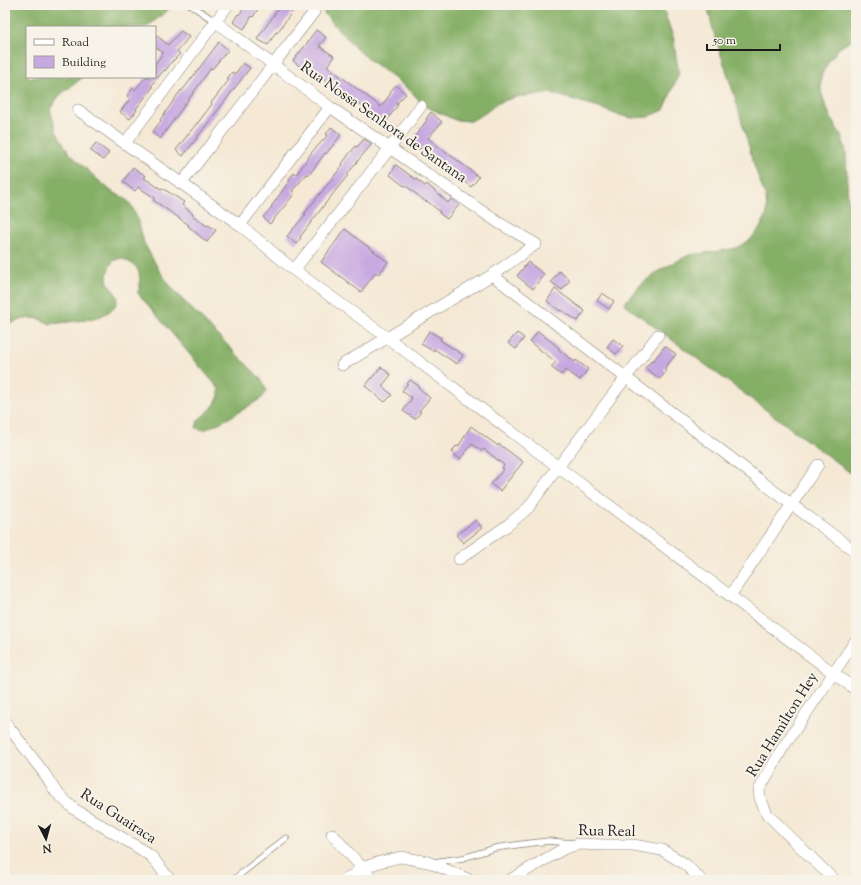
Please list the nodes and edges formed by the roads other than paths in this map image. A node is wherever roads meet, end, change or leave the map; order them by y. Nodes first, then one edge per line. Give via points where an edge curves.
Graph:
1 (191, 5) edge
2 (228, 5) edge
3 (314, 12) dead end
4 (216, 22) junction
5 (274, 64) junction
6 (421, 106) dead end
7 (330, 107) junction
8 (78, 110) dead end
9 (125, 143) junction
10 (390, 148) junction
11 (181, 184) junction
12 (240, 225) junction
13 (294, 270) junction
14 (492, 275) junction
15 (658, 335) dead end
16 (388, 338) junction
17 (342, 365) dead end
18 (626, 378) junction
19 (818, 466) dead end
20 (558, 467) junction
21 (791, 504) junction
22 (856, 552) edge
23 (460, 559) dead end
24 (730, 596) junction
25 (856, 640) edge
26 (833, 673) junction
27 (856, 690) edge
28 (5, 722) edge
29 (332, 834) dead end
30 (286, 838) dead end
31 (578, 844) junction
32 (428, 862) junction
33 (362, 868) junction
34 (831, 879) edge
35 (170, 880) edge
36 (233, 880) edge
37 (346, 880) edge
38 (373, 880) edge
39 (470, 880) edge
40 (510, 880) edge
41 (701, 880) edge

1 - 4 lane
2 - 4 street
3 - 5 street
4 - 5 street, Rua Nossa Senhora de Santana
4 - 9 street
5 - 7 street, Rua Nossa Senhora de Santana
5 - 11 street
6 - 10 street
7 - 10 street, Rua Nossa Senhora de Santana
7 - 12 street
8 - 9 street
9 - 11 street
10 - 13 street
10 - 14 street, Rua Nossa Senhora de Santana via 499,223 536,244
11 - 12 street
12 - 13 street
13 - 16 street
14 - 16 street
14 - 18 street
15 - 18 street
16 - 17 street
16 - 20 street
18 - 20 street
18 - 21 street
19 - 21 street
20 - 23 street via 528,508
20 - 24 street
21 - 22 street
21 - 24 street
24 - 26 street
25 - 26 street, Rua Hamilton Hey
26 - 27 street
26 - 34 street, Rua Hamilton Hey via 782,749 759,790 767,814
28 - 35 street, Rua Guairaca via 56,792 74,809 152,857
29 - 33 street
30 - 36 lane
31 - 32 lane via 549,841 523,844 495,848 463,858
31 - 40 street, Rua Real via 563,849
31 - 41 street, Rua Real via 633,845 662,850 685,864
32 - 33 street via 401,857
32 - 39 street
33 - 37 street
33 - 38 street

